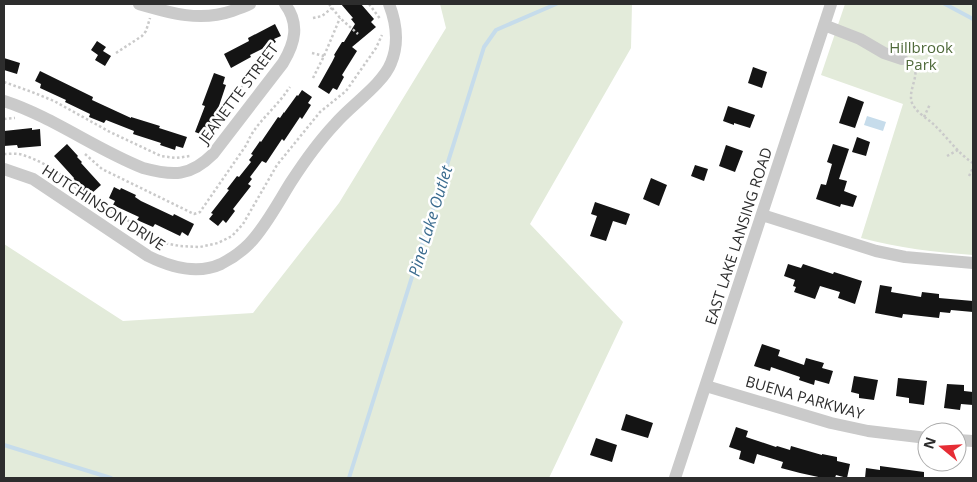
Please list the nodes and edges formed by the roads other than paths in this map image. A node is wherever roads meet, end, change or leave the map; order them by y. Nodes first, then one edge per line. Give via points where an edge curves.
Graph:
1 (140, 4) edge
2 (250, 4) edge
3 (285, 4) edge
4 (389, 4) edge
5 (831, 4) edge
6 (824, 25) junction
7 (907, 61) road end
8 (4, 101) edge
9 (4, 169) edge
10 (762, 215) junction
11 (973, 263) edge
12 (706, 386) junction
13 (917, 437) edge
14 (675, 478) edge

1 - 2 street via 182,15 202,16 226,13
3 - 8 street, JEANETTE STREET via 294,24 294,37 283,63 213,154 187,172 177,174 143,168
4 - 9 street, HUTCHINSON DRIVE via 394,16 396,39 391,63 384,76 316,147 249,245 220,264 191,269 161,263 33,179
5 - 6 street, EAST LAKE LANSING ROAD
6 - 7 street
6 - 10 street, EAST LAKE LANSING ROAD
10 - 11 street via 876,251
10 - 12 street, EAST LAKE LANSING ROAD
12 - 13 street, BUENA PARKWAY via 831,423
12 - 14 street, EAST LAKE LANSING ROAD

